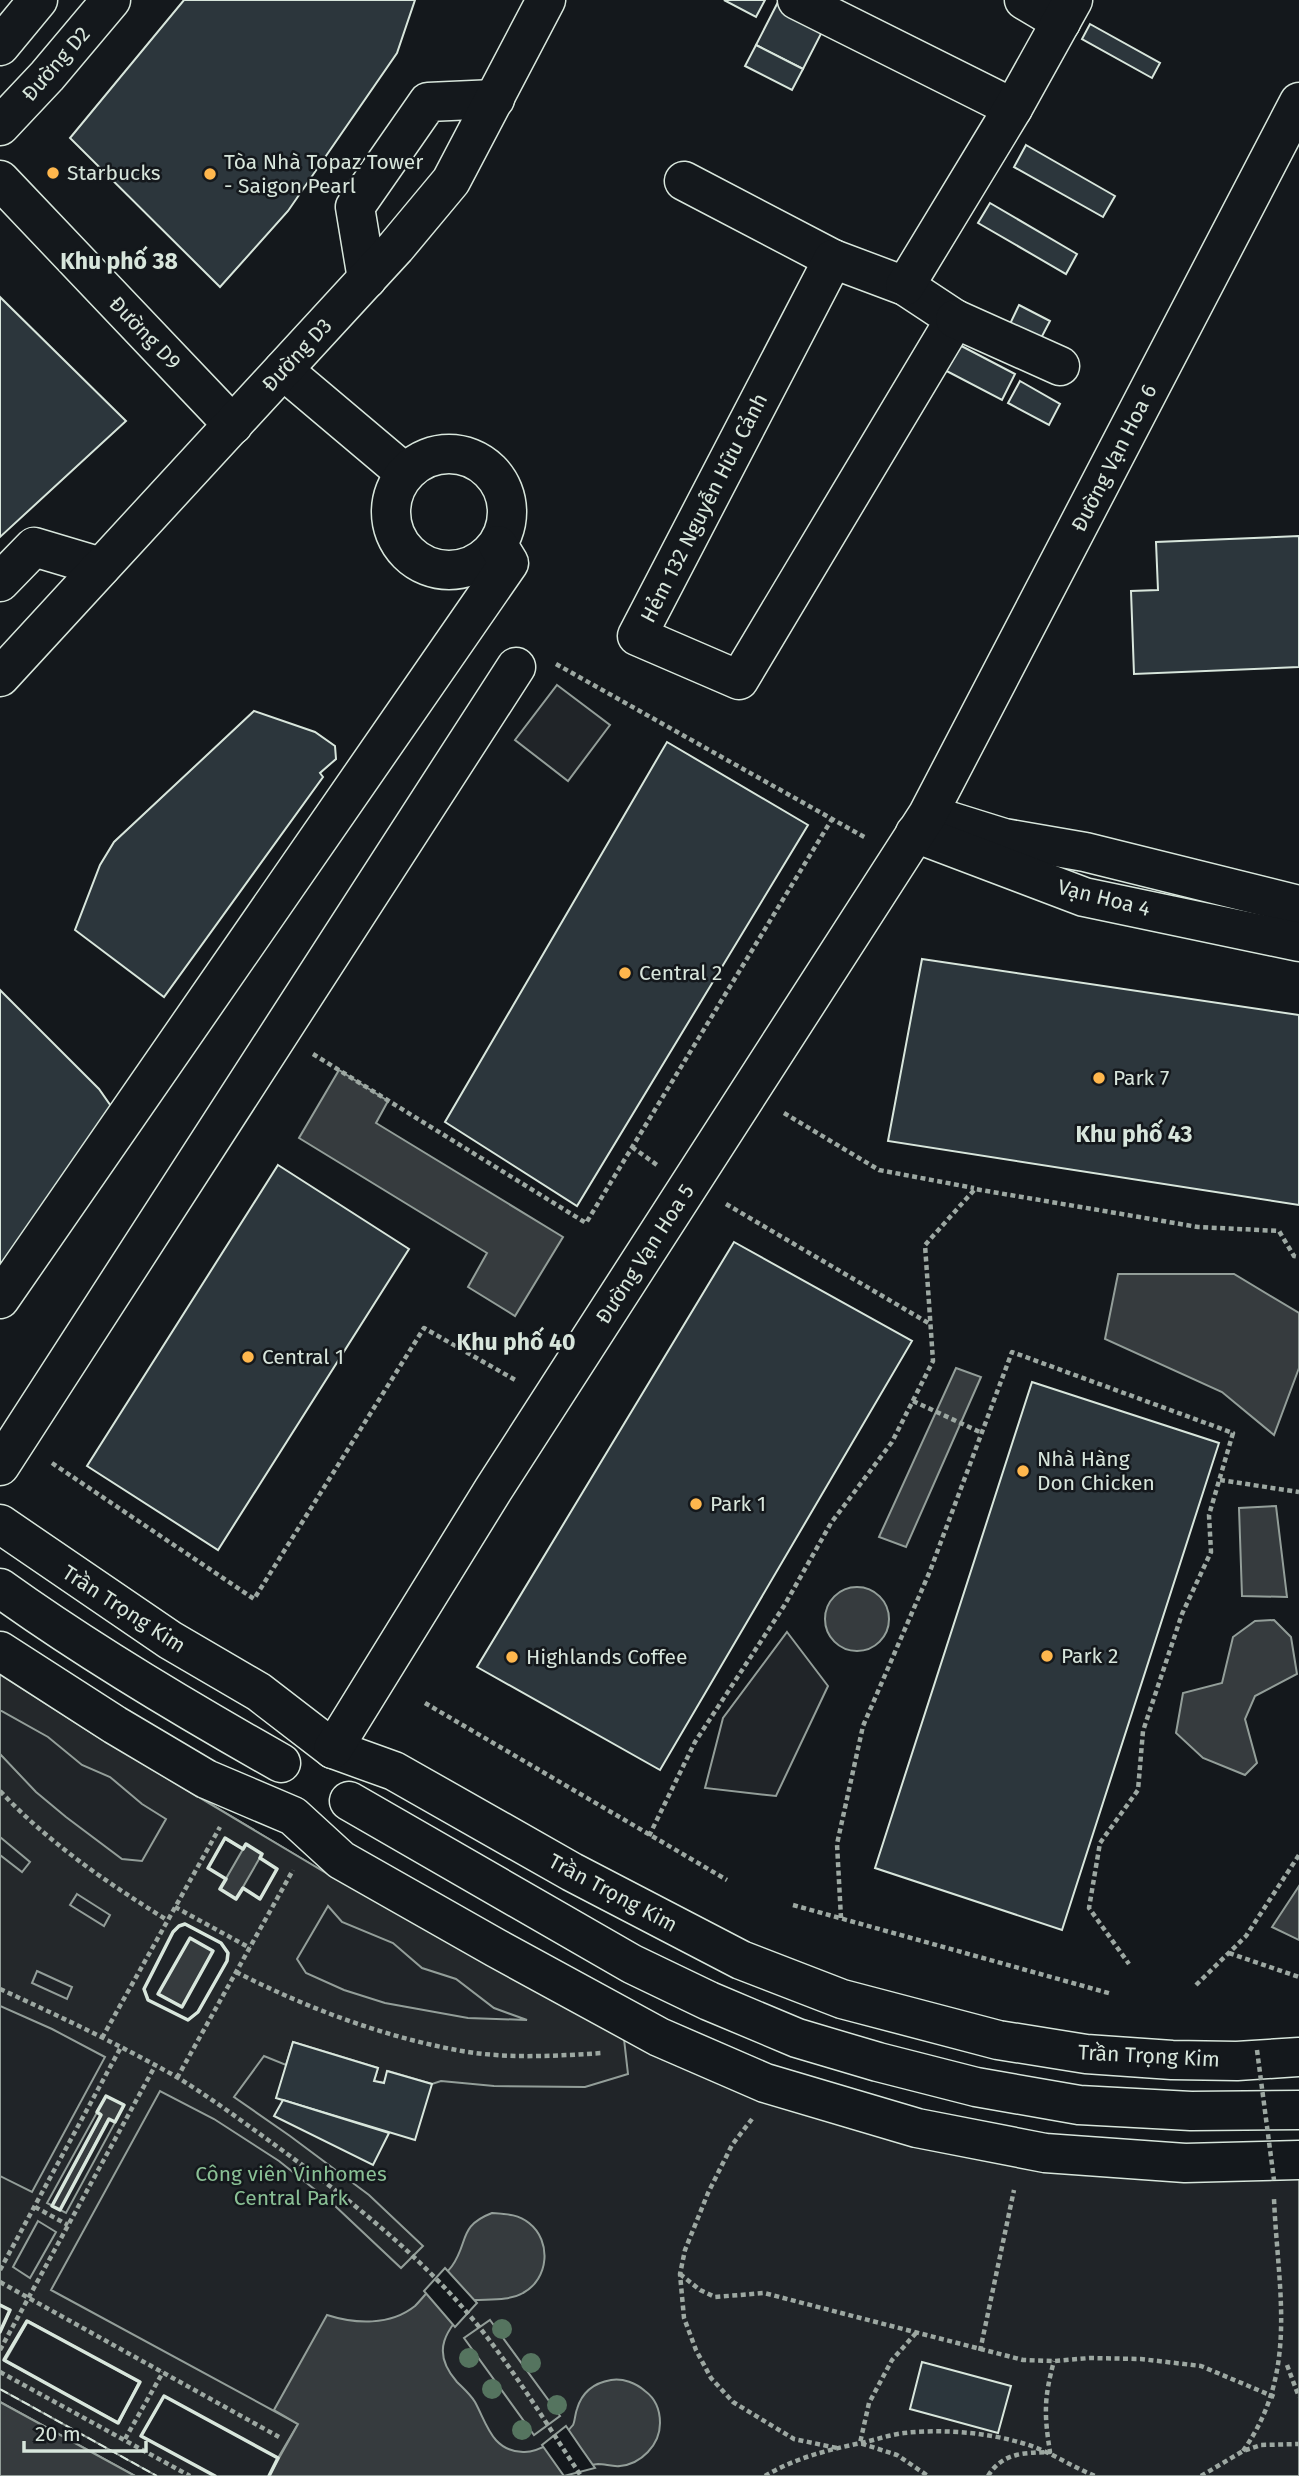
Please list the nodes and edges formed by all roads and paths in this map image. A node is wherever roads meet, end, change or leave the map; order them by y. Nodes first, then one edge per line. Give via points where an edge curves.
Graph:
1 (38, 0) edge
2 (111, 0) edge
3 (546, 0) edge
4 (797, 0) edge
5 (1024, 0) edge
6 (1067, 11) edge
7 (0, 46) edge
8 (495, 99) junction
9 (1299, 102) edge
10 (1013, 107) junction
11 (0, 126) edge
12 (0, 180) edge
13 (684, 181) dead end
14 (833, 259) junction
15 (367, 279) junction
16 (905, 286) junction
17 (954, 319) junction
18 (1060, 366) dead end
19 (283, 370) junction
20 (233, 425) junction
21 (405, 473) junction
22 (498, 545) junction
23 (101, 567) junction
24 (0, 582) edge
25 (532, 664) joint
26 (0, 677) edge
27 (832, 819) junction
28 (921, 823) junction
29 (872, 841) dead end
30 (1299, 905) edge
31 (1299, 942) edge
32 (307, 1051) dead end
33 (777, 1108) dead end
34 (632, 1147) junction
35 (662, 1168) dead end
36 (975, 1189) junction
37 (721, 1201) dead end
38 (1299, 1257) edge
39 (0, 1299) edge
40 (930, 1324) junction
41 (520, 1383) dead end
42 (913, 1401) junction
43 (982, 1433) junction
44 (52, 1463) dead end
45 (0, 1465) edge
46 (1220, 1480) junction
47 (1299, 1492) edge
48 (0, 1524) edge
49 (0, 1588) edge
50 (0, 1651) edge
51 (425, 1703) dead end
52 (334, 1749) junction
53 (281, 1763) junction
54 (0, 1791) edge
55 (349, 1801) junction
56 (293, 1816) junction
57 (222, 1823) dead end
58 (649, 1836) junction
59 (1299, 1855) edge
60 (295, 1866) dead end
61 (727, 1880) dead end
62 (793, 1905) dead end
63 (175, 1907) junction
64 (841, 1918) junction
65 (167, 1920) junction
66 (250, 1948) junction
67 (1229, 1953) junction
68 (1129, 1964) dead end
69 (236, 1972) junction
70 (1299, 1977) edge
71 (1196, 1986) dead end
72 (0, 1989) edge
73 (1112, 1994) dead end
74 (102, 2038) junction
75 (121, 2047) junction
76 (1257, 2050) dead end
77 (612, 2053) dead end
78 (1299, 2057) edge
79 (155, 2066) junction
80 (177, 2078) junction
81 (1299, 2109) edge
82 (753, 2119) dead end
83 (1286, 2170) edge
84 (1014, 2190) dead end
85 (35, 2207) junction
86 (68, 2225) junction
87 (0, 2270) edge
88 (680, 2274) junction
89 (0, 2282) edge
90 (29, 2297) junction
91 (917, 2333) junction
92 (0, 2350) edge
93 (980, 2351) junction
94 (1287, 2351) dead end
95 (1054, 2361) junction
96 (0, 2372) edge
97 (163, 2372) junction
98 (1284, 2376) dead end
99 (1282, 2387) dead end
100 (1299, 2397) edge
101 (1277, 2398) junction
102 (279, 2437) dead end
103 (125, 2439) junction
104 (860, 2443) junction
105 (1299, 2444) edge
106 (837, 2448) junction
107 (1243, 2451) junction
108 (1050, 2452) junction
109 (190, 2476) edge
110 (582, 2476) edge
111 (765, 2476) edge
112 (928, 2476) edge
113 (988, 2476) edge
114 (1095, 2476) edge
115 (1201, 2476) edge

1 - 7 street
2 - 11 street, Đường D2
3 - 8 street, Đường D3
4 - 10 street
5 - 6 street
6 - 10 street
8 - 15 street, Đường D3 via 452,181
8 - 15 street via 428,102 355,207
9 - 28 street, Đường Vạn Hoa 6
10 - 16 street
12 - 20 street, Đường D9
13 - 14 street
14 - 16 street
14 - 17 street, Hẻm 132 Nguyễn Hữu Cảnh via 637,636 738,680
15 - 19 street, Đường D3
16 - 17 street
17 - 18 street
19 - 20 street, Đường D3
19 - 21 street
20 - 23 street, Đường D3
21 - 22 street via 420,460 439,453 477,459 493,472 508,508
21 - 22 street via 391,508 393,527 413,558 430,568 449,571 485,559
22 - 39 street via 509,563
23 - 24 street via 34,547
23 - 26 street, Đường D3
25 - 27 path
25 - 45 street
27 - 29 path
27 - 34 path
28 - 30 street, Vạn Hoa 4 via 1085,852
28 - 31 street, Vạn Hoa 4 via 1084,897
28 - 52 street, Đường Vạn Hoa 5 via 501,1479
32 - 34 path via 586,1223
33 - 36 path via 879,1170
34 - 35 path
36 - 38 path via 1198,1227 1279,1231
36 - 40 path via 925,1245
37 - 40 path
40 - 42 path via 933,1361
41 - 44 path via 424,1328 254,1599
42 - 43 path
42 - 58 path via 892,1442 831,1522 784,1606 695,1742
43 - 46 path via 1012,1352 1233,1433
43 - 64 path via 930,1571 863,1726 837,1844
46 - 47 path
46 - 68 path via 1209,1515 1211,1552 1182,1614 1143,1731 1138,1790 1100,1843 1089,1908
48 - 52 street, Trần Trọng Kim via 170,1640 259,1692
49 - 53 street via 158,1691
50 - 56 street via 206,1779
51 - 58 path
52 - 53 street via 311,1744 299,1747
52 - 55 street via 349,1767
52 - 78 street, Trần Trọng Kim via 394,1772 741,1960 842,1999 998,2040 1086,2054 1237,2061
53 - 56 street via 275,1786 284,1808
54 - 65 path via 29,1822 96,1875
55 - 56 street via 341,1811 318,1822
55 - 81 street via 632,1964 797,2038 975,2087 1079,2105 1191,2111
56 - 83 street via 341,1860 484,1942 659,2037 765,2083 916,2128 1045,2153
57 - 63 path
58 - 61 path
59 - 67 path via 1246,1936
60 - 66 path
62 - 64 path
63 - 65 path
63 - 66 path
64 - 73 path
65 - 74 path
66 - 69 path
67 - 70 path
67 - 71 path
69 - 77 path via 335,2017 463,2052 520,2056
69 - 80 path
72 - 74 path
74 - 75 path
75 - 79 path
75 - 85 path
76 - 83 path, bridge
79 - 80 path
79 - 86 path
80 - 110 path via 349,2201 412,2257 479,2327
82 - 88 path via 732,2145 708,2193
83 - 94 path
84 - 93 path
85 - 86 path
85 - 87 path
86 - 90 path
88 - 91 path via 715,2297 764,2292
88 - 106 path via 684,2318 711,2378 733,2402 793,2439
89 - 90 path
90 - 92 path
90 - 97 path
91 - 93 path
91 - 104 path via 892,2360 869,2403
93 - 95 path
95 - 101 path via 1141,2359 1201,2366
95 - 108 path via 1045,2394
96 - 103 path
97 - 102 path
97 - 103 path
98 - 100 path via 1287,2364
99 - 101 path
101 - 107 path via 1257,2436
103 - 109 path
104 - 106 path
104 - 108 path via 932,2431 1019,2442
104 - 112 path via 897,2455
105 - 107 path via 1261,2445
106 - 111 path via 786,2464
107 - 115 path
108 - 113 path via 1016,2453 995,2465
108 - 114 path

